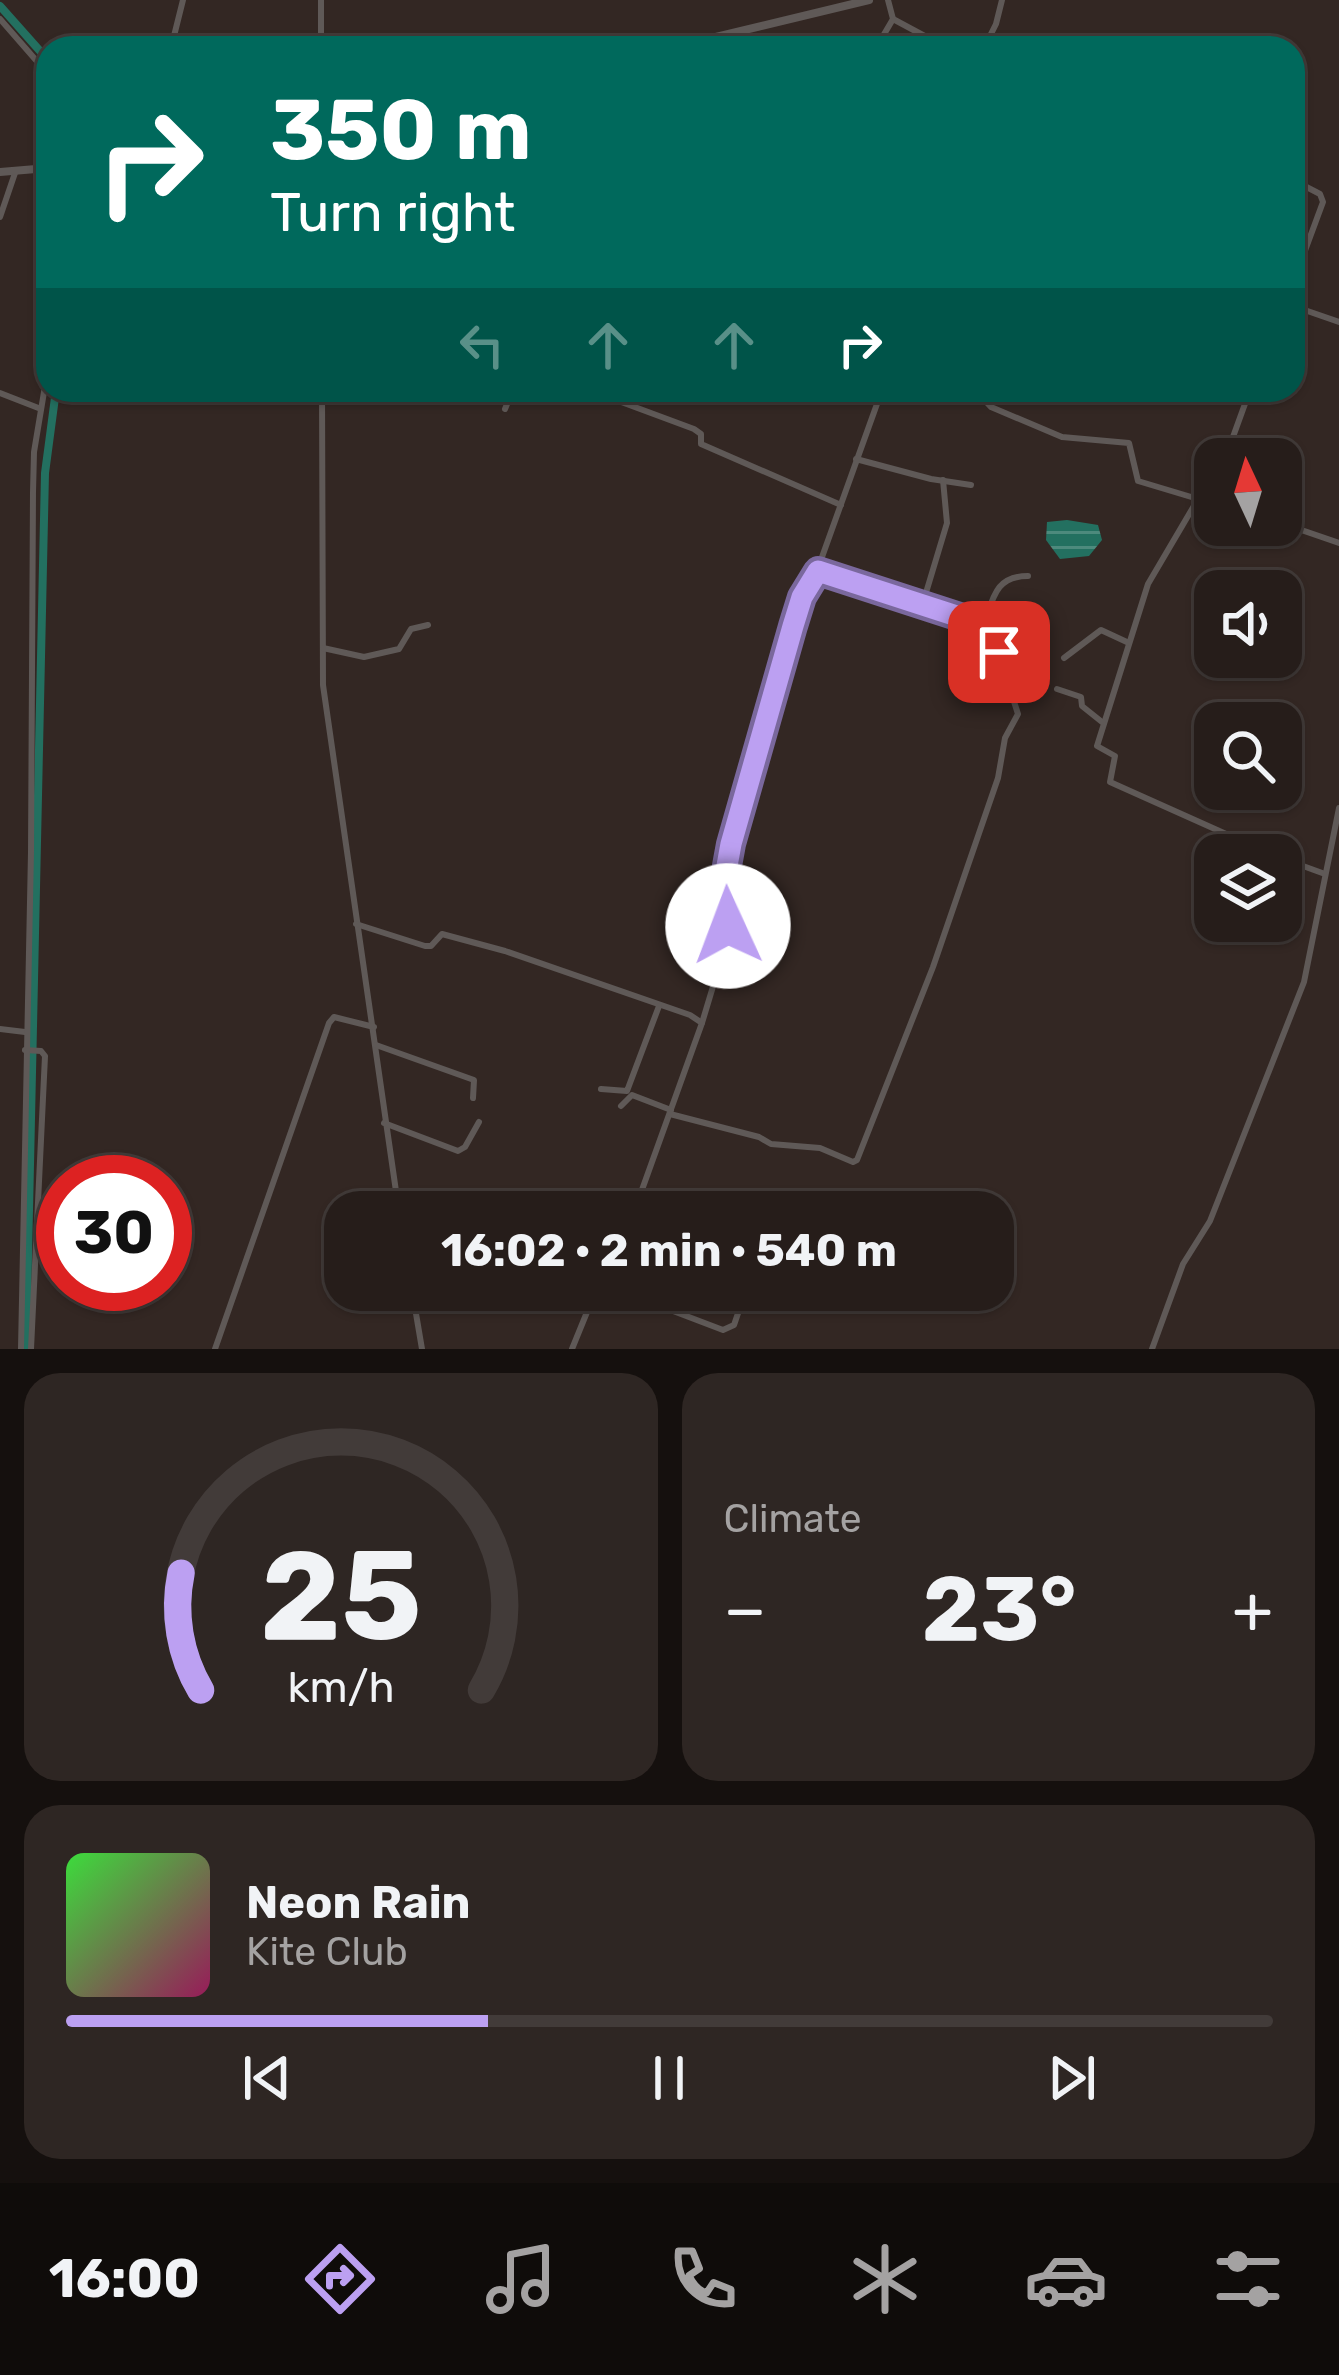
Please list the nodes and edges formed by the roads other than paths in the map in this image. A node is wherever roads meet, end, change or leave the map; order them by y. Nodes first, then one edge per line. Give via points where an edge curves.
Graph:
1 (183, 0) edge
2 (321, 0) edge
3 (869, 0) edge
4 (888, 0) edge
5 (1002, 0) edge
6 (0, 19) edge
7 (893, 19) junction
8 (174, 36) edge
9 (321, 36) edge
10 (720, 36) edge
11 (883, 36) edge
12 (924, 36) edge
13 (989, 36) edge
14 (36, 60) edge
15 (36, 169) edge
16 (16, 170) junction
17 (0, 172) edge
18 (1305, 186) edge
19 (0, 218) edge
20 (1305, 251) edge
21 (1305, 310) edge
22 (1339, 322) edge
23 (0, 393) edge
24 (42, 402) edge
25 (322, 402) edge
26 (508, 402) edge
27 (622, 402) edge
28 (877, 402) edge
29 (986, 402) edge
30 (1246, 402) edge
31 (41, 409) junction
32 (505, 409) dead end
33 (1233, 438) edge
34 (856, 459) junction
35 (943, 480) junction
36 (971, 484) dead end
37 (1194, 498) edge
38 (841, 505) junction
39 (1194, 507) edge
40 (1302, 530) edge
41 (1339, 543) edge
42 (818, 571) junction
43 (1028, 576) dead end
44 (922, 606) junction
45 (428, 625) dead end
46 (983, 627) junction
47 (1129, 643) junction
48 (323, 648) junction
49 (1064, 658) dead end
50 (1057, 689) dead end
51 (1102, 722) junction
52 (1339, 808) edge
53 (1227, 834) edge
54 (1302, 865) edge
55 (1325, 874) junction
56 (356, 924) junction
57 (658, 1006) junction
58 (702, 1023) junction
59 (374, 1027) junction
60 (0, 1029) edge
61 (25, 1032) junction
62 (376, 1045) junction
63 (32, 1051) junction
64 (601, 1090) dead end
65 (473, 1098) dead end
66 (621, 1106) dead end
67 (671, 1112) junction
68 (478, 1122) dead end
69 (384, 1123) junction
70 (395, 1191) edge
71 (642, 1191) edge
72 (416, 1311) edge
73 (587, 1311) edge
74 (673, 1311) edge
75 (739, 1311) edge
76 (21, 1349) edge
77 (31, 1349) edge
78 (215, 1349) edge
79 (422, 1349) edge
80 (572, 1349) edge
81 (1152, 1349) edge

1 - 8 street
2 - 9 street
3 - 10 street
4 - 7 street
5 - 13 street
6 - 14 street
7 - 11 street
7 - 12 street
15 - 16 street
16 - 17 street
16 - 19 street
18 - 20 street via 1323,202
21 - 22 street
23 - 31 street
24 - 31 street
25 - 48 street
26 - 32 street
27 - 38 street via 694,429 701,444
28 - 34 street
29 - 37 street via 1062,437 1129,443 1138,481
30 - 33 street
31 - 61 street
34 - 35 street
34 - 38 street
35 - 36 street
35 - 44 street via 947,523
38 - 42 street
39 - 47 street via 1152,576
40 - 41 street
42 - 44 street
42 - 58 street via 802,597 735,826 722,893 727,940
43 - 46 street via 998,585
44 - 46 street
45 - 48 street via 411,629 399,649 364,657
46 - 67 street via 1018,714 857,1160
47 - 49 street via 1101,630
47 - 51 street
48 - 56 street
50 - 51 street via 1081,697
51 - 53 street via 1097,746 1116,757 1110,782
52 - 55 street
54 - 55 street
55 - 81 street via 1304,982
56 - 57 street via 428,947 444,934
56 - 59 street
57 - 58 street
57 - 64 street via 627,1091
58 - 67 street
59 - 62 street
59 - 78 street via 341,1016 329,1023
60 - 61 street
61 - 63 street
62 - 65 street via 474,1080
62 - 69 street
63 - 76 street
63 - 77 street via 45,1057
66 - 67 street via 632,1095
67 - 71 street
68 - 69 street via 458,1150
69 - 70 street
72 - 79 street
73 - 80 street
74 - 75 street via 723,1330

